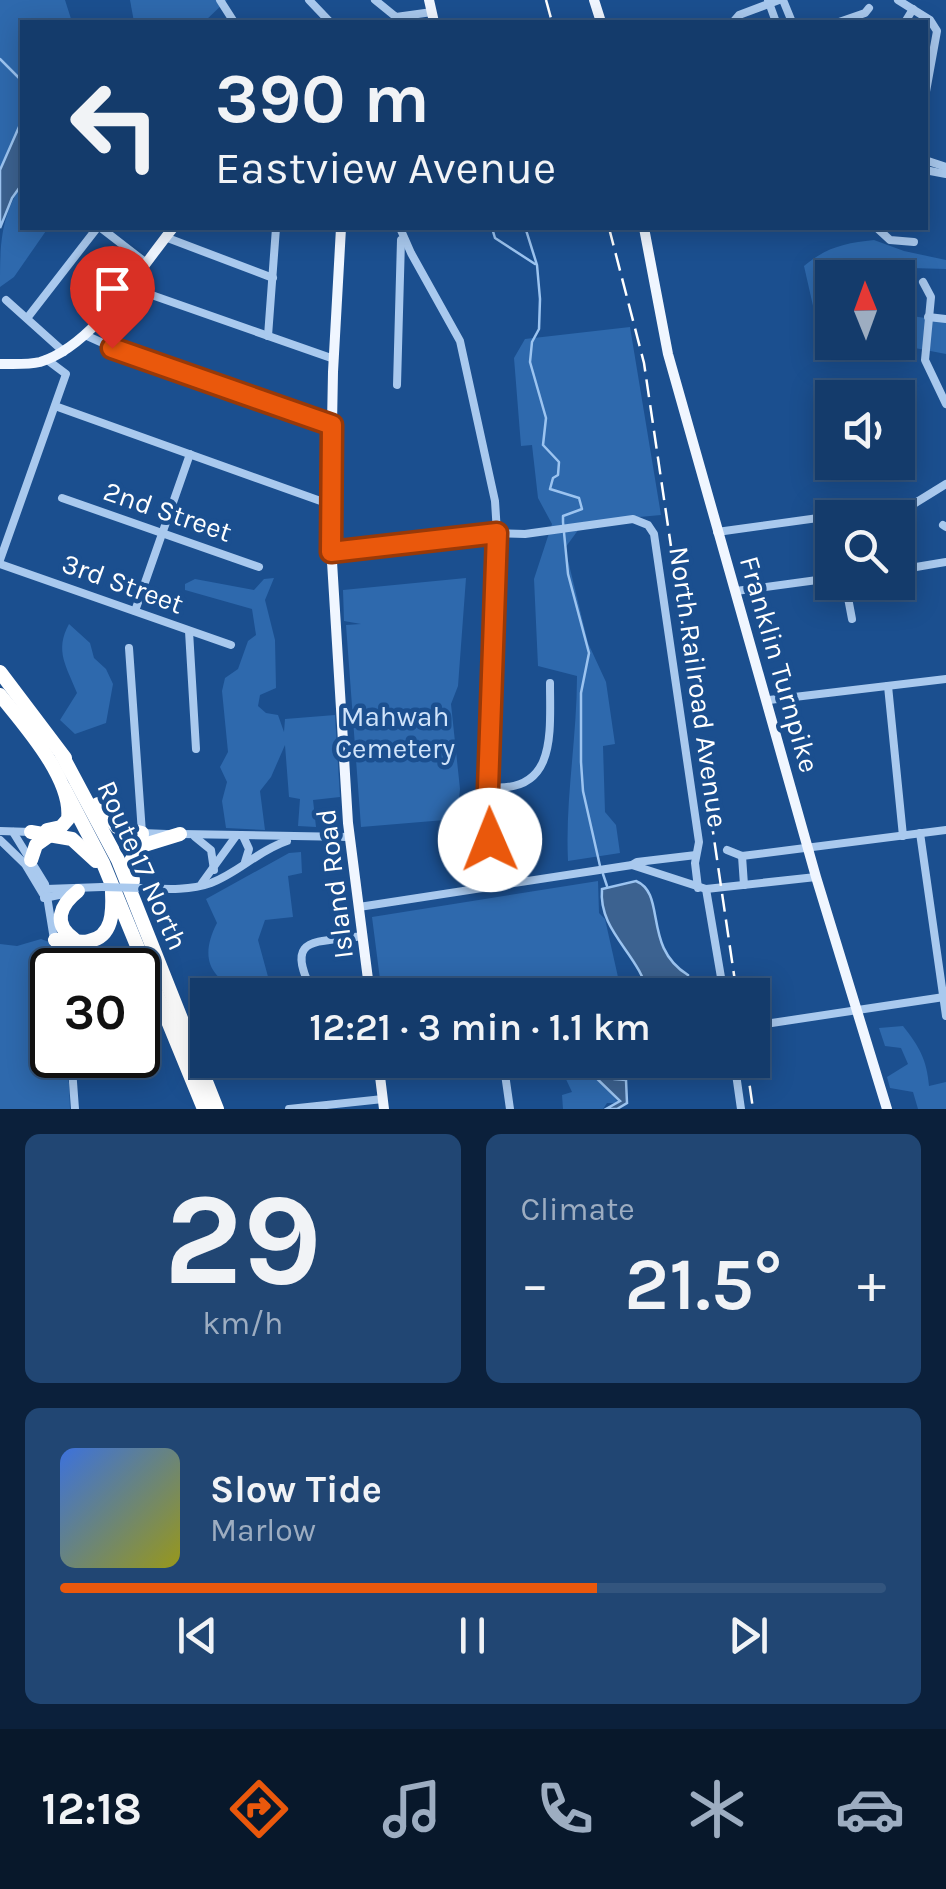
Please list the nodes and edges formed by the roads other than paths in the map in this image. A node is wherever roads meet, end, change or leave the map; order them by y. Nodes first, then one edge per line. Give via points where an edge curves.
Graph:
1 (309, 0) edge
2 (375, 0) edge
3 (781, 0) edge
4 (898, 0) edge
5 (769, 2) edge
6 (912, 9) junction
7 (431, 12) edge
8 (328, 20) edge
9 (735, 20) edge
10 (844, 20) edge
11 (861, 20) edge
12 (906, 20) edge
13 (928, 80) edge
14 (97, 230) edge
15 (102, 230) edge
16 (171, 230) edge
17 (276, 230) edge
18 (342, 230) edge
19 (401, 230) edge
20 (402, 230) edge
21 (644, 230) edge
22 (878, 230) edge
23 (165, 238) junction
24 (914, 242) dead end
25 (145, 262) junction
26 (272, 278) junction
27 (923, 282) dead end
28 (126, 286) junction
29 (6, 300) dead end
30 (28, 317) junction
31 (928, 317) junction
32 (946, 319) edge
33 (85, 335) junction
34 (268, 336) junction
35 (64, 352) junction
36 (334, 359) junction
37 (46, 360) junction
38 (0, 364) edge
39 (397, 386) dead end
40 (946, 404) edge
41 (56, 406) junction
42 (332, 425) junction
43 (190, 454) junction
44 (946, 484) edge
45 (62, 498) dead end
46 (329, 504) junction
47 (163, 532) junction
48 (718, 532) junction
49 (497, 533) junction
50 (331, 552) junction
51 (0, 562) edge
52 (946, 562) edge
53 (259, 567) dead end
54 (916, 567) dead end
55 (815, 580) edge
56 (736, 591) junction
57 (848, 600) edge
58 (135, 612) junction
59 (852, 618) dead end
60 (189, 631) junction
61 (230, 646) dead end
62 (129, 648) dead end
63 (0, 672) edge
64 (946, 679) edge
65 (550, 683) dead end
66 (888, 686) junction
67 (0, 695) edge
68 (768, 700) junction
69 (196, 749) dead end
70 (62, 755) junction
71 (64, 788) junction
72 (489, 788) junction
73 (946, 830) edge
74 (0, 832) edge
75 (13, 832) junction
76 (31, 832) junction
77 (185, 834) junction
78 (920, 834) junction
79 (50, 835) junction
80 (240, 836) junction
81 (903, 836) junction
82 (350, 837) junction
83 (296, 838) junction
84 (0, 840) edge
85 (142, 840) junction
86 (808, 847) junction
87 (727, 850) dead end
88 (696, 855) junction
89 (742, 856) junction
90 (31, 860) junction
91 (244, 862) junction
92 (632, 866) junction
93 (214, 870) junction
94 (41, 876) junction
95 (816, 876) junction
96 (107, 885) junction
97 (494, 885) junction
98 (198, 886) junction
99 (744, 886) junction
100 (702, 888) junction
101 (80, 889) junction
102 (45, 894) junction
103 (359, 907) junction
104 (363, 936) junction
105 (55, 940) junction
106 (74, 940) junction
107 (152, 944) junction
108 (56, 948) edge
109 (305, 978) edge
110 (368, 978) edge
111 (721, 978) edge
112 (944, 997) junction
113 (855, 1008) junction
114 (946, 1016) edge
115 (770, 1023) edge
116 (73, 1078) edge
117 (381, 1078) edge
118 (506, 1078) edge
119 (737, 1078) edge
120 (384, 1104) edge
121 (75, 1109) edge
122 (204, 1109) edge
123 (218, 1109) edge
124 (289, 1109) edge
125 (510, 1109) edge
126 (741, 1109) edge
127 (886, 1109) edge

1 - 8 street
2 - 7 street via 396,17
3 - 5 street
4 - 6 street
5 - 9 street
6 - 12 street
6 - 13 street via 937,31
10 - 11 street via 867,10
14 - 30 street
15 - 25 street
16 - 23 main road
17 - 26 street
18 - 36 main road, Island Road
19 - 39 street
20 - 49 street via 460,340
21 - 48 main road, Franklin Turnpike via 659,318
22 - 24 street via 890,240
23 - 25 main road
23 - 26 street
25 - 28 main road
26 - 34 street
27 - 31 street
28 - 33 main road
28 - 34 street
29 - 30 street
30 - 35 street
31 - 32 street
31 - 40 street via 925,360
33 - 35 main road
33 - 42 street
34 - 36 street
35 - 37 main road
36 - 42 main road, Island Road
37 - 38 main road
37 - 41 street via 66,374
41 - 43 street
41 - 51 street
42 - 46 main road, Island Road
43 - 46 street
43 - 47 street
44 - 48 street via 912,505
45 - 47 street, 2nd Street
46 - 50 main road, Island Road
47 - 53 street, 2nd Street
47 - 58 street
48 - 56 main road, Franklin Turnpike
49 - 50 street, North Railroad Avenue
49 - 72 street
49 - 88 street, North Railroad Avenue via 634,519 648,524
50 - 82 main road, Island Road
51 - 58 street, 3rd Street
52 - 54 street
55 - 56 street
56 - 68 main road, Franklin Turnpike
57 - 59 street
58 - 60 street, 3rd Street
60 - 61 street, 3rd Street
60 - 69 street
62 - 85 street
63 - 70 highway
64 - 66 street
65 - 72 street via 541,769 520,786
66 - 68 street
66 - 81 street
67 - 71 highway
68 - 86 main road, Franklin Turnpike
70 - 85 highway via 114,824
70 - 107 highway, Route 17 North via 105,833
71 - 76 highway via 67,822
71 - 96 highway via 88,829
72 - 97 street
73 - 78 street
74 - 75 street
75 - 76 street
75 - 90 street
76 - 79 highway
77 - 80 street
77 - 85 highway
77 - 93 street via 209,847
78 - 81 street
78 - 112 street
79 - 90 highway
79 - 96 highway via 81,844
80 - 83 street
80 - 91 street via 248,850
80 - 93 street
81 - 86 street
82 - 83 street
82 - 103 main road, Island Road
83 - 91 street
84 - 102 street
85 - 107 highway via 130,871
86 - 89 street
86 - 95 main road, Franklin Turnpike
87 - 89 street
88 - 92 street
88 - 100 street, North Railroad Avenue
89 - 99 street
90 - 94 street
91 - 98 street
92 - 97 street
92 - 100 street
93 - 98 street
94 - 101 street
94 - 102 street
95 - 99 street
95 - 113 main road, Franklin Turnpike
96 - 98 street, bridge
96 - 101 street
96 - 106 highway via 113,915 107,928 92,941
96 - 122 highway
97 - 103 street
99 - 100 street
100 - 111 street, North Railroad Avenue
101 - 102 street
101 - 106 highway via 60,915
102 - 105 street
103 - 104 main road, Island Road
104 - 109 street via 304,949
104 - 110 main road, Island Road
105 - 106 highway
105 - 108 street
107 - 123 highway, Route 17 North
112 - 113 street
112 - 114 street
113 - 115 street
113 - 127 main road, Franklin Turnpike
116 - 121 street
117 - 120 main road
118 - 125 street
119 - 126 street
120 - 124 street

